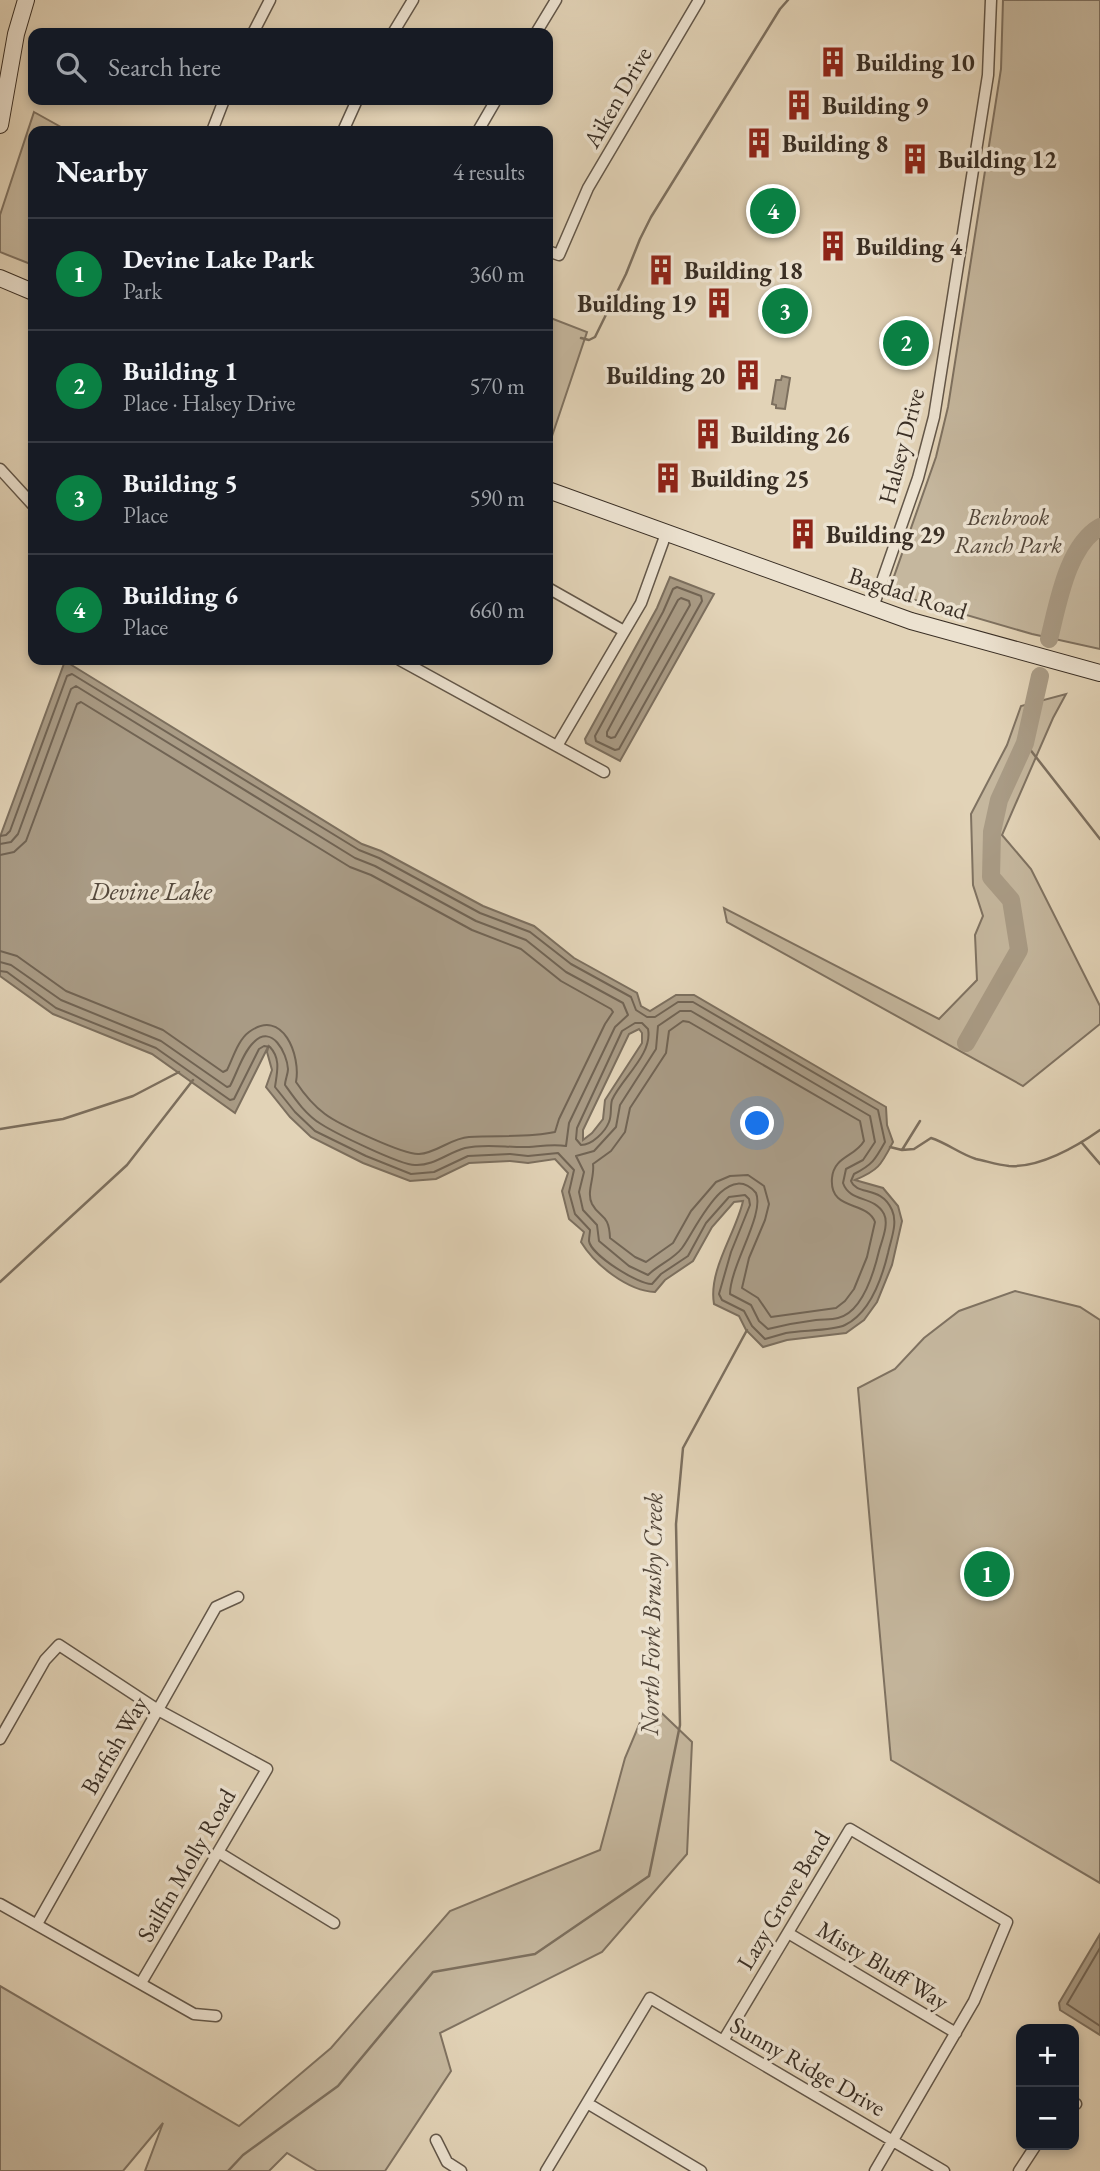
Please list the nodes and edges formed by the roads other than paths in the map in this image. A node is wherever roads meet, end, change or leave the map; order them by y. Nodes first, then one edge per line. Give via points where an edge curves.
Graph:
1 (26, 0) edge
2 (270, 0) edge
3 (412, 0) edge
4 (556, 0) edge
5 (699, 0) edge
6 (991, 0) edge
7 (256, 28) edge
8 (396, 28) edge
9 (539, 28) edge
10 (222, 105) edge
11 (355, 105) edge
12 (493, 105) edge
13 (0, 125) edge
14 (215, 126) edge
15 (344, 126) edge
16 (481, 126) edge
17 (553, 253) edge
18 (0, 278) edge
19 (28, 290) edge
20 (0, 469) edge
21 (553, 492) edge
22 (28, 500) edge
23 (667, 531) junction
24 (553, 591) edge
25 (873, 607) junction
26 (624, 631) junction
27 (409, 665) edge
28 (1100, 673) edge
29 (557, 746) junction
30 (604, 772) dead end
31 (238, 1597) dead end
32 (158, 1710) junction
33 (0, 1739) edge
34 (218, 1852) junction
35 (0, 1904) edge
36 (334, 1923) dead end
37 (37, 1924) junction
38 (788, 1933) junction
39 (141, 1983) junction
40 (216, 2016) dead end
41 (956, 2033) junction
42 (723, 2041) junction
43 (587, 2103) junction
44 (436, 2140) dead end
45 (893, 2140) junction
46 (1032, 2150) edge
47 (461, 2171) edge
48 (546, 2171) edge
49 (701, 2171) edge
50 (875, 2171) edge
51 (944, 2171) edge
52 (1019, 2171) edge

1 - 13 street
2 - 7 street
3 - 8 street
4 - 9 street
5 - 17 street, Aiken Drive via 588,188 559,255
6 - 25 street, Halsey Drive via 988,75 934,417
10 - 14 street
11 - 15 street
12 - 16 street
18 - 19 street
20 - 22 street
21 - 23 street, Bagdad Road
23 - 25 street, Bagdad Road
23 - 26 street via 641,603
24 - 26 street
25 - 28 street, Bagdad Road
26 - 29 street
27 - 29 street
29 - 30 street
31 - 32 street, Barfish Way via 216,1607
32 - 33 street via 59,1645 44,1660
32 - 34 street, Sailfin Molly Road via 267,1769
32 - 37 street, Barfish Way
34 - 36 street
34 - 39 street, Sailfin Molly Road
35 - 37 street
37 - 39 street
38 - 41 street, Misty Bluff Way
38 - 41 street, Lazy Grove Bend via 850,1829 1007,1922
38 - 42 street, Lazy Grove Bend
39 - 40 street via 194,2014
41 - 45 street
42 - 43 street, Sunny Ridge Drive via 650,1998
42 - 45 street, Sunny Ridge Drive
43 - 48 street
43 - 49 street
44 - 47 street via 447,2162
45 - 50 street
45 - 51 street, Sunny Ridge Drive
46 - 52 street

